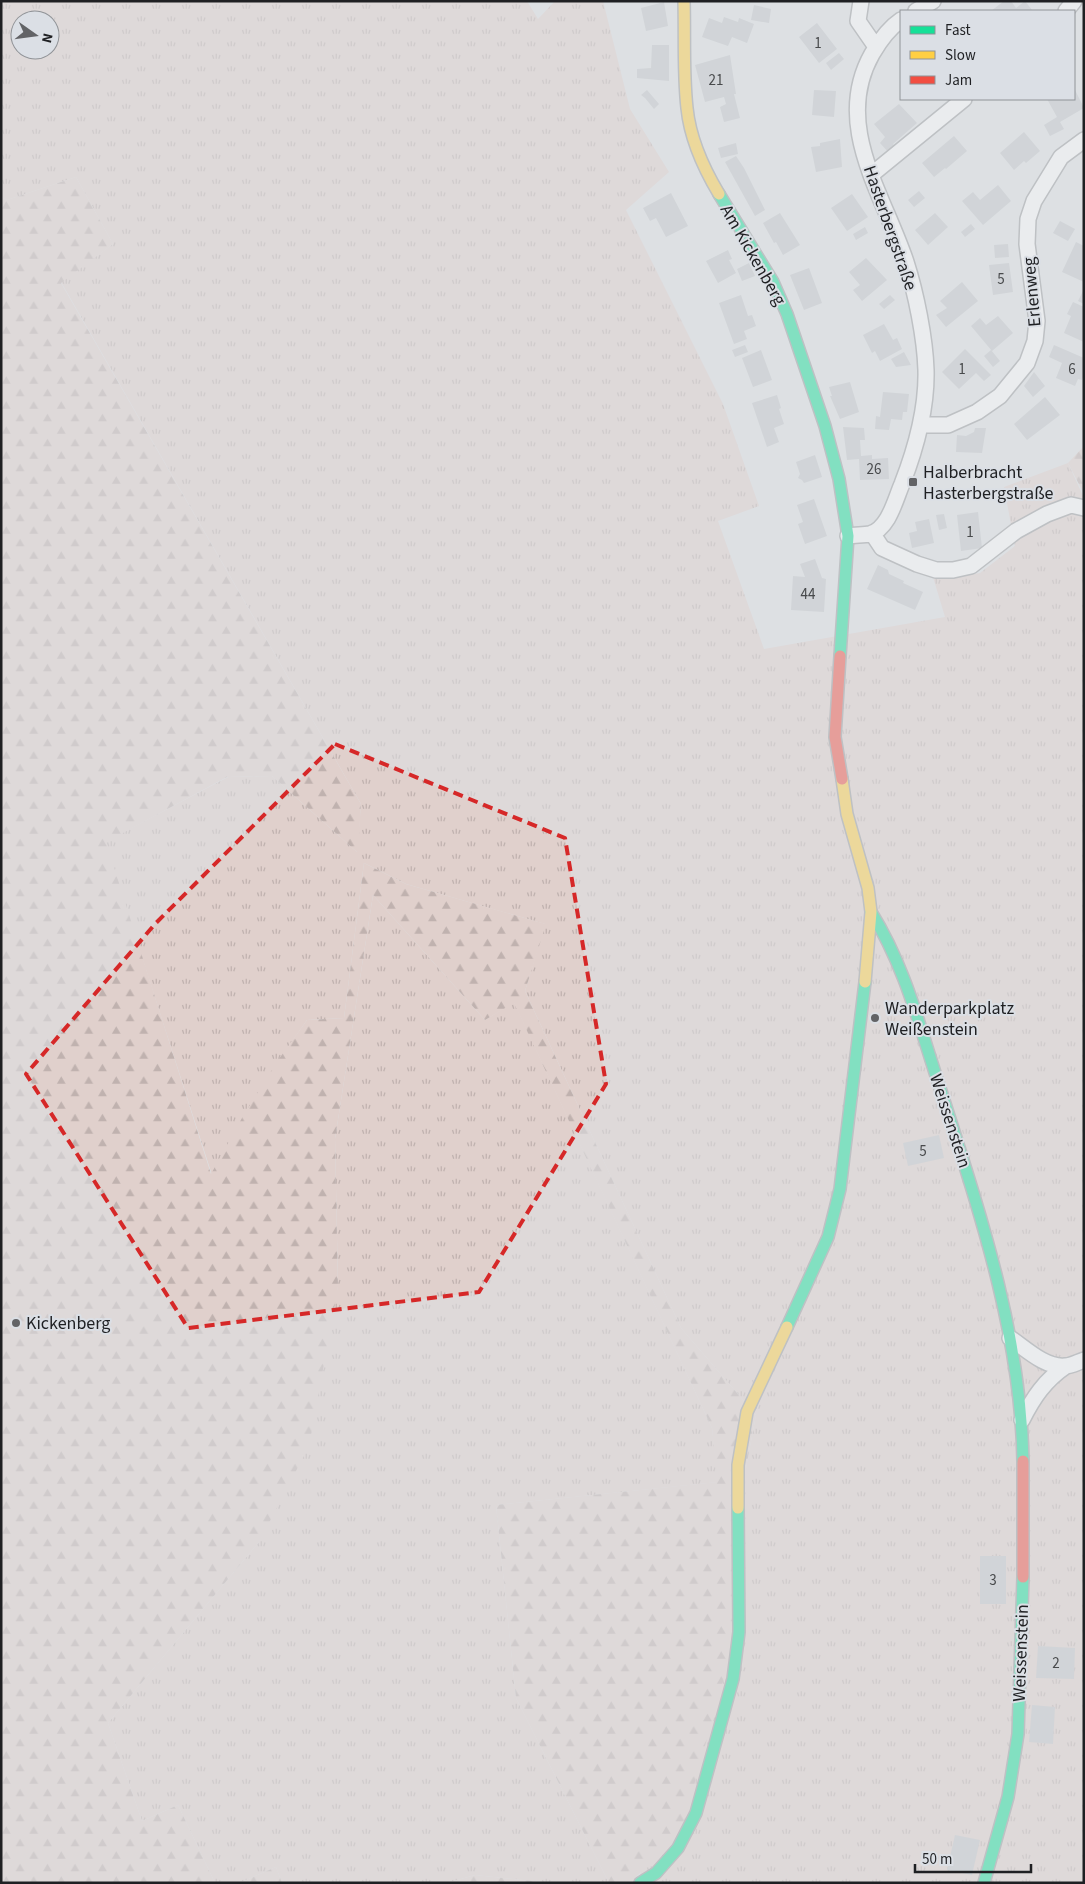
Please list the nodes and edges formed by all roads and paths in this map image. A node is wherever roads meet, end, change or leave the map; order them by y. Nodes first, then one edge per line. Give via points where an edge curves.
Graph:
1 (684, 1) edge
2 (861, 1) edge
3 (933, 1) edge
4 (918, 10) edge
5 (900, 21) edge
6 (876, 47) junction
7 (963, 100) edge
8 (1084, 140) edge
9 (871, 175) junction
10 (921, 426) junction
11 (1084, 508) edge
12 (872, 533) junction
13 (848, 536) junction
14 (871, 912) junction
15 (1010, 1338) junction
16 (1084, 1360) edge
17 (1066, 1366) junction
18 (1022, 1420) junction
19 (640, 1883) edge
20 (984, 1883) edge

1 - 13 street, Am Kickenberg via 688,109 692,132 717,191 773,282 786,314 825,426 839,479
2 - 6 street via 858,21
3 - 4 street
5 - 6 street, Hasterbergstraße
6 - 9 street, Hasterbergstraße via 863,74 856,112 860,140
7 - 9 street
8 - 10 street, Erlenweg via 1061,157 1034,201 1028,219 1037,321 1035,341 1027,362 1000,396 977,412 948,425
9 - 10 street, Hasterbergstraße via 906,262 916,304 926,370
10 - 12 street, Hasterbergstraße via 908,470 889,515
11 - 12 street via 1071,506 1046,514 1016,530 971,566 953,570 936,570 917,564 882,548
12 - 13 street
13 - 14 street, Am Kickenberg via 835,737 847,814 868,888
14 - 15 street, Weissenstein via 903,975 982,1219
14 - 19 street via 861,1029 840,1189 828,1237 747,1412 738,1465 739,1632 733,1679 696,1813 674,1854
15 - 17 street via 1041,1359
15 - 18 street, Weissenstein
16 - 17 street
17 - 18 street via 1045,1383
18 - 20 street, Weissenstein via 1024,1546 1018,1734 1008,1797

